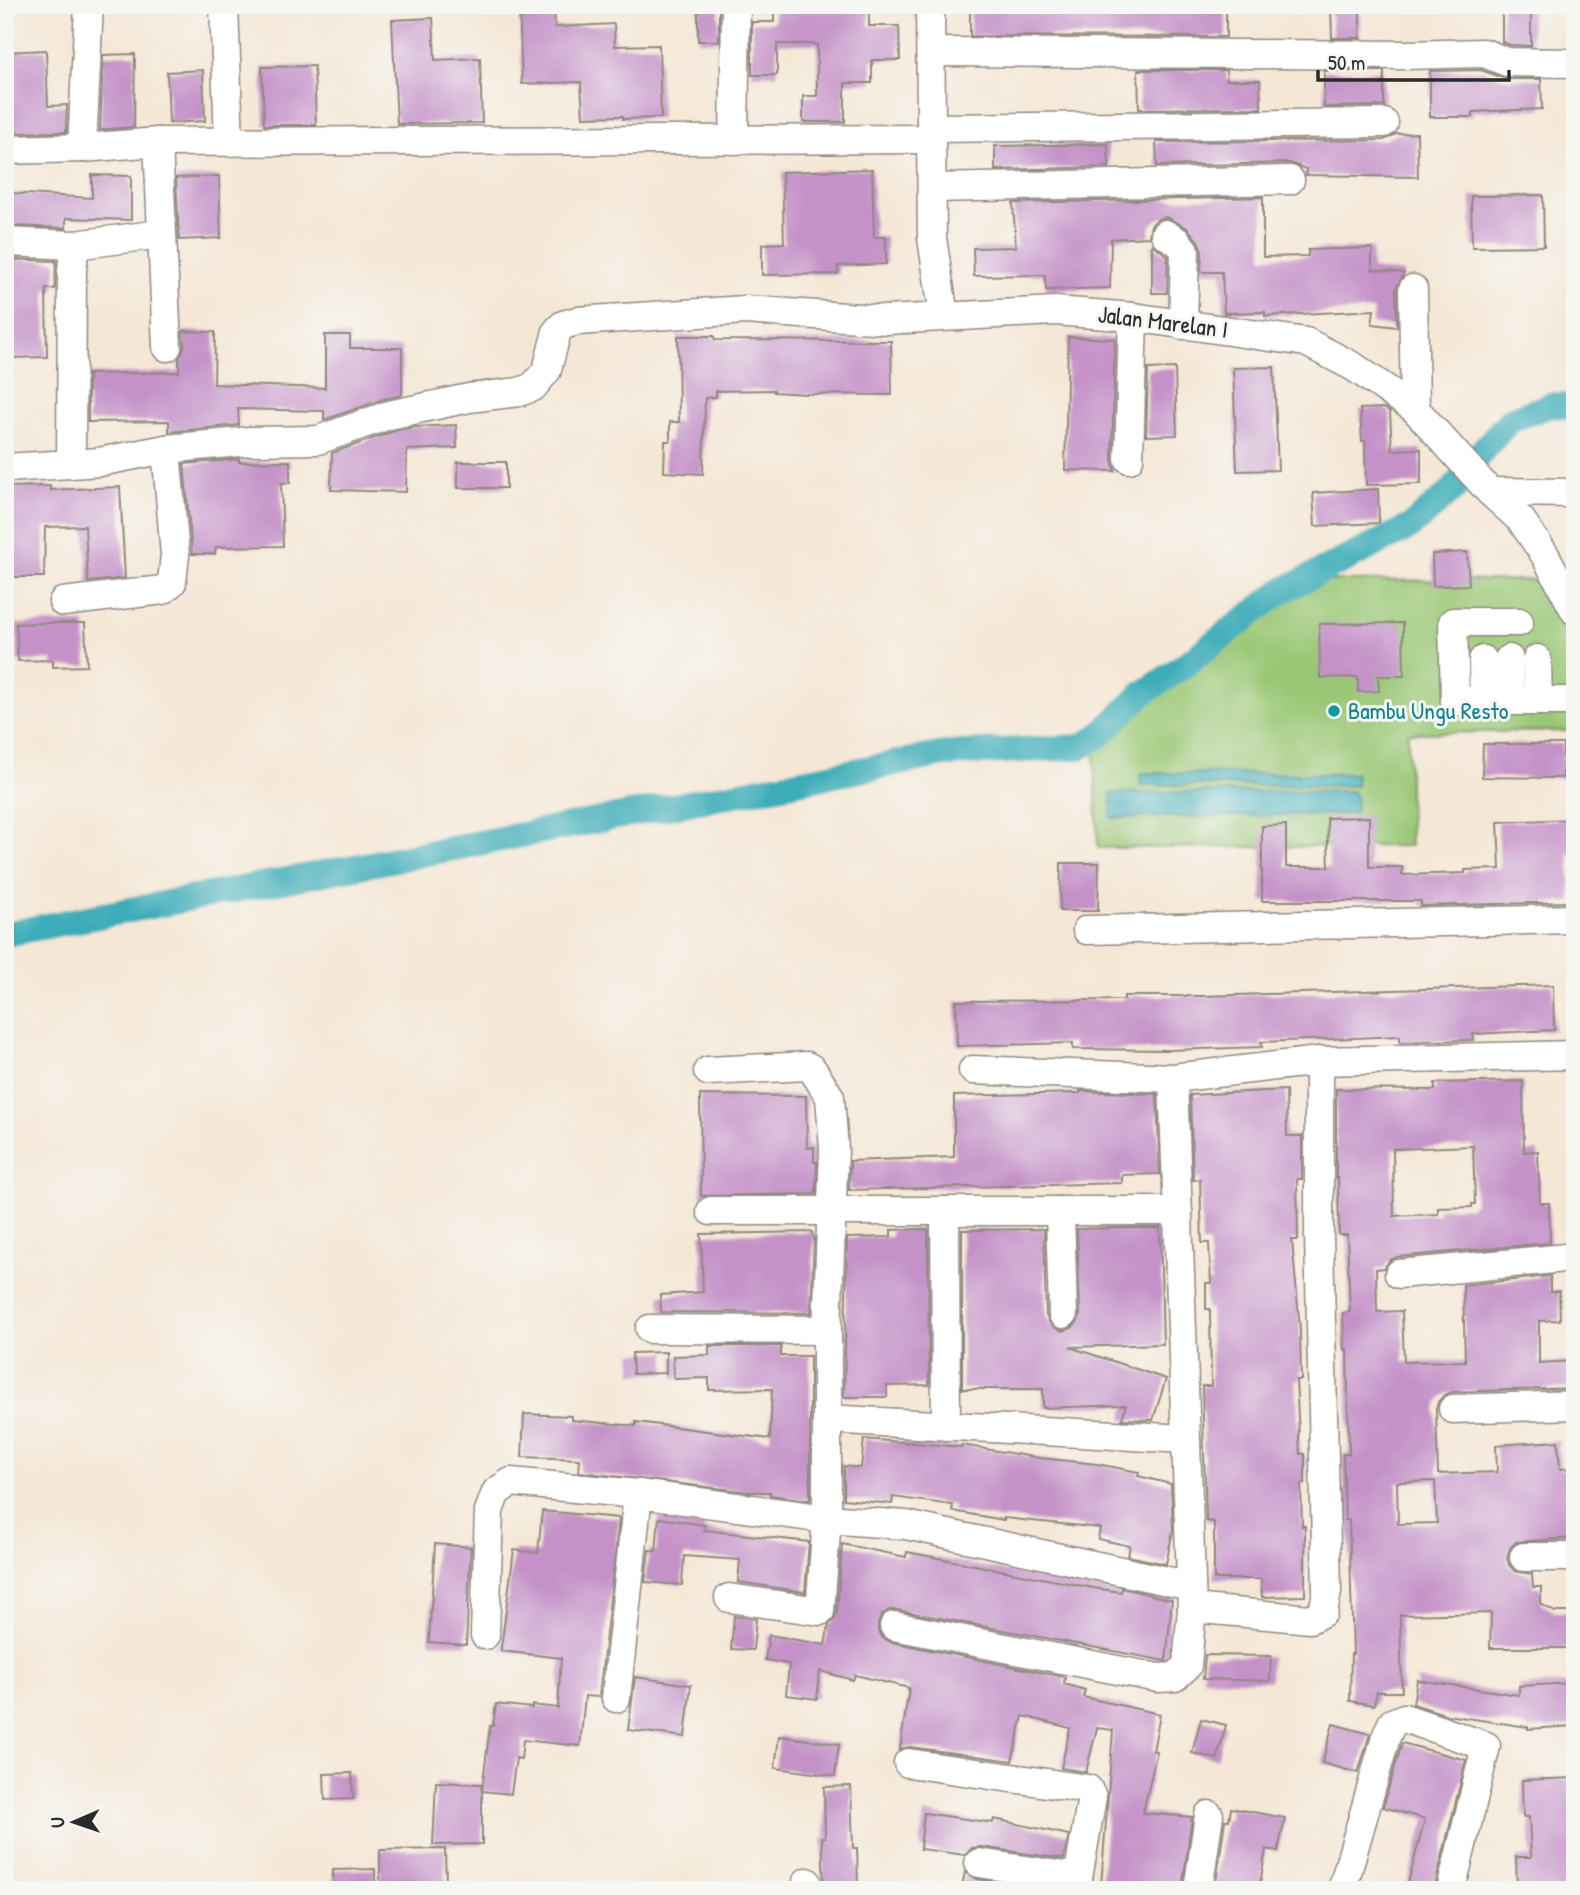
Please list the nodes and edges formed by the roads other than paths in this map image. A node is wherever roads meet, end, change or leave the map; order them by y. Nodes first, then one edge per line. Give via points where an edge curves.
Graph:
1 (89, 5) edge
2 (223, 5) edge
3 (736, 5) edge
4 (930, 5) edge
5 (932, 52) junction
6 (1575, 63) edge
7 (1384, 123) dead end
8 (931, 134) junction
9 (734, 140) junction
10 (158, 142) junction
11 (229, 142) junction
12 (82, 148) junction
13 (5, 150) edge
14 (1290, 180) dead end
15 (933, 188) junction
16 (161, 234) junction
17 (1165, 234) dead end
18 (5, 242) edge
19 (75, 245) junction
20 (1413, 289) dead end
21 (944, 316) junction
22 (1133, 317) junction
23 (1183, 325) junction
24 (167, 347) dead end
25 (1415, 409) junction
26 (166, 449) junction
27 (1129, 459) dead end
28 (71, 464) junction
29 (5, 468) edge
30 (1483, 483) junction
31 (1575, 493) edge
32 (62, 601) dead end
33 (1575, 611) edge
34 (1519, 622) dead end
35 (1511, 701) junction
36 (1575, 701) edge
37 (1575, 919) edge
38 (1087, 930) dead end
39 (1575, 1055) edge
40 (1319, 1061) junction
41 (974, 1070) dead end
42 (708, 1071) dead end
43 (1173, 1078) junction
44 (1060, 1210) junction
45 (711, 1211) dead end
46 (831, 1211) junction
47 (945, 1211) junction
48 (1178, 1211) junction
49 (1575, 1256) edge
50 (1399, 1274) dead end
51 (1063, 1314) dead end
52 (650, 1329) dead end
53 (827, 1330) junction
54 (1575, 1405) edge
55 (1453, 1409) dead end
56 (827, 1419) junction
57 (946, 1426) junction
58 (1186, 1439) junction
59 (638, 1494) junction
60 (827, 1519) junction
61 (1524, 1557) dead end
62 (1575, 1557) edge
63 (1191, 1597) junction
64 (729, 1598) dead end
65 (894, 1626) dead end
66 (485, 1635) dead end
67 (616, 1698) dead end
68 (908, 1763) dead end
69 (1209, 1815) dead end
70 (979, 1863) dead end
71 (1078, 1884) edge
72 (1198, 1890) edge
73 (1342, 1890) edge
74 (1451, 1890) edge

1 - 12 street
2 - 11 street
3 - 9 street
4 - 5 street
5 - 6 street via 1484,53 1507,62
5 - 8 street
7 - 8 street
8 - 9 street
8 - 15 street
9 - 11 street
10 - 11 street
10 - 12 street
10 - 16 street
12 - 13 street
14 - 15 street
15 - 21 street via 932,238
16 - 19 street
16 - 24 street
17 - 23 street via 1185,251
18 - 19 street
19 - 28 street
20 - 25 street
21 - 22 street, Jalan Marelan I via 1055,311
21 - 26 street, Jalan Marelan I via 887,320 745,310 577,321 557,331 547,370 533,387 519,392 389,415 318,440
22 - 23 street, Jalan Marelan I
22 - 27 street
23 - 25 street, Jalan Marelan I via 1306,342 1354,367
25 - 30 street, Jalan Marelan I
26 - 28 street, Jalan Marelan I
26 - 32 street via 175,555 172,582 163,590
28 - 29 street, Jalan Marelan I
30 - 31 street
30 - 33 street, Jalan Marelan I via 1521,520
34 - 35 street via 1453,622 1455,701
35 - 35 street via 1510,660
35 - 36 street
37 - 38 street
39 - 40 street
40 - 43 street
40 - 63 street via 1327,1592 1323,1612 1310,1619
41 - 43 street
42 - 46 street via 812,1069 830,1097 834,1149
43 - 48 street
44 - 47 street
44 - 48 street
44 - 51 street
45 - 46 street
46 - 47 street
46 - 53 street
47 - 57 street
48 - 58 street
49 - 50 street
52 - 53 street
53 - 56 street
54 - 55 street
56 - 57 street
56 - 60 street
57 - 58 street
58 - 63 street
59 - 60 street
59 - 66 street via 510,1482 496,1492 489,1511
59 - 67 street
60 - 63 street via 906,1525
60 - 64 street via 820,1611
61 - 62 street
63 - 65 street via 1187,1666 1175,1677 1158,1678
68 - 71 street via 1087,1789 1093,1797
69 - 72 street
70 - 71 street
73 - 74 street via 1386,1737 1392,1723 1404,1718 1486,1746

